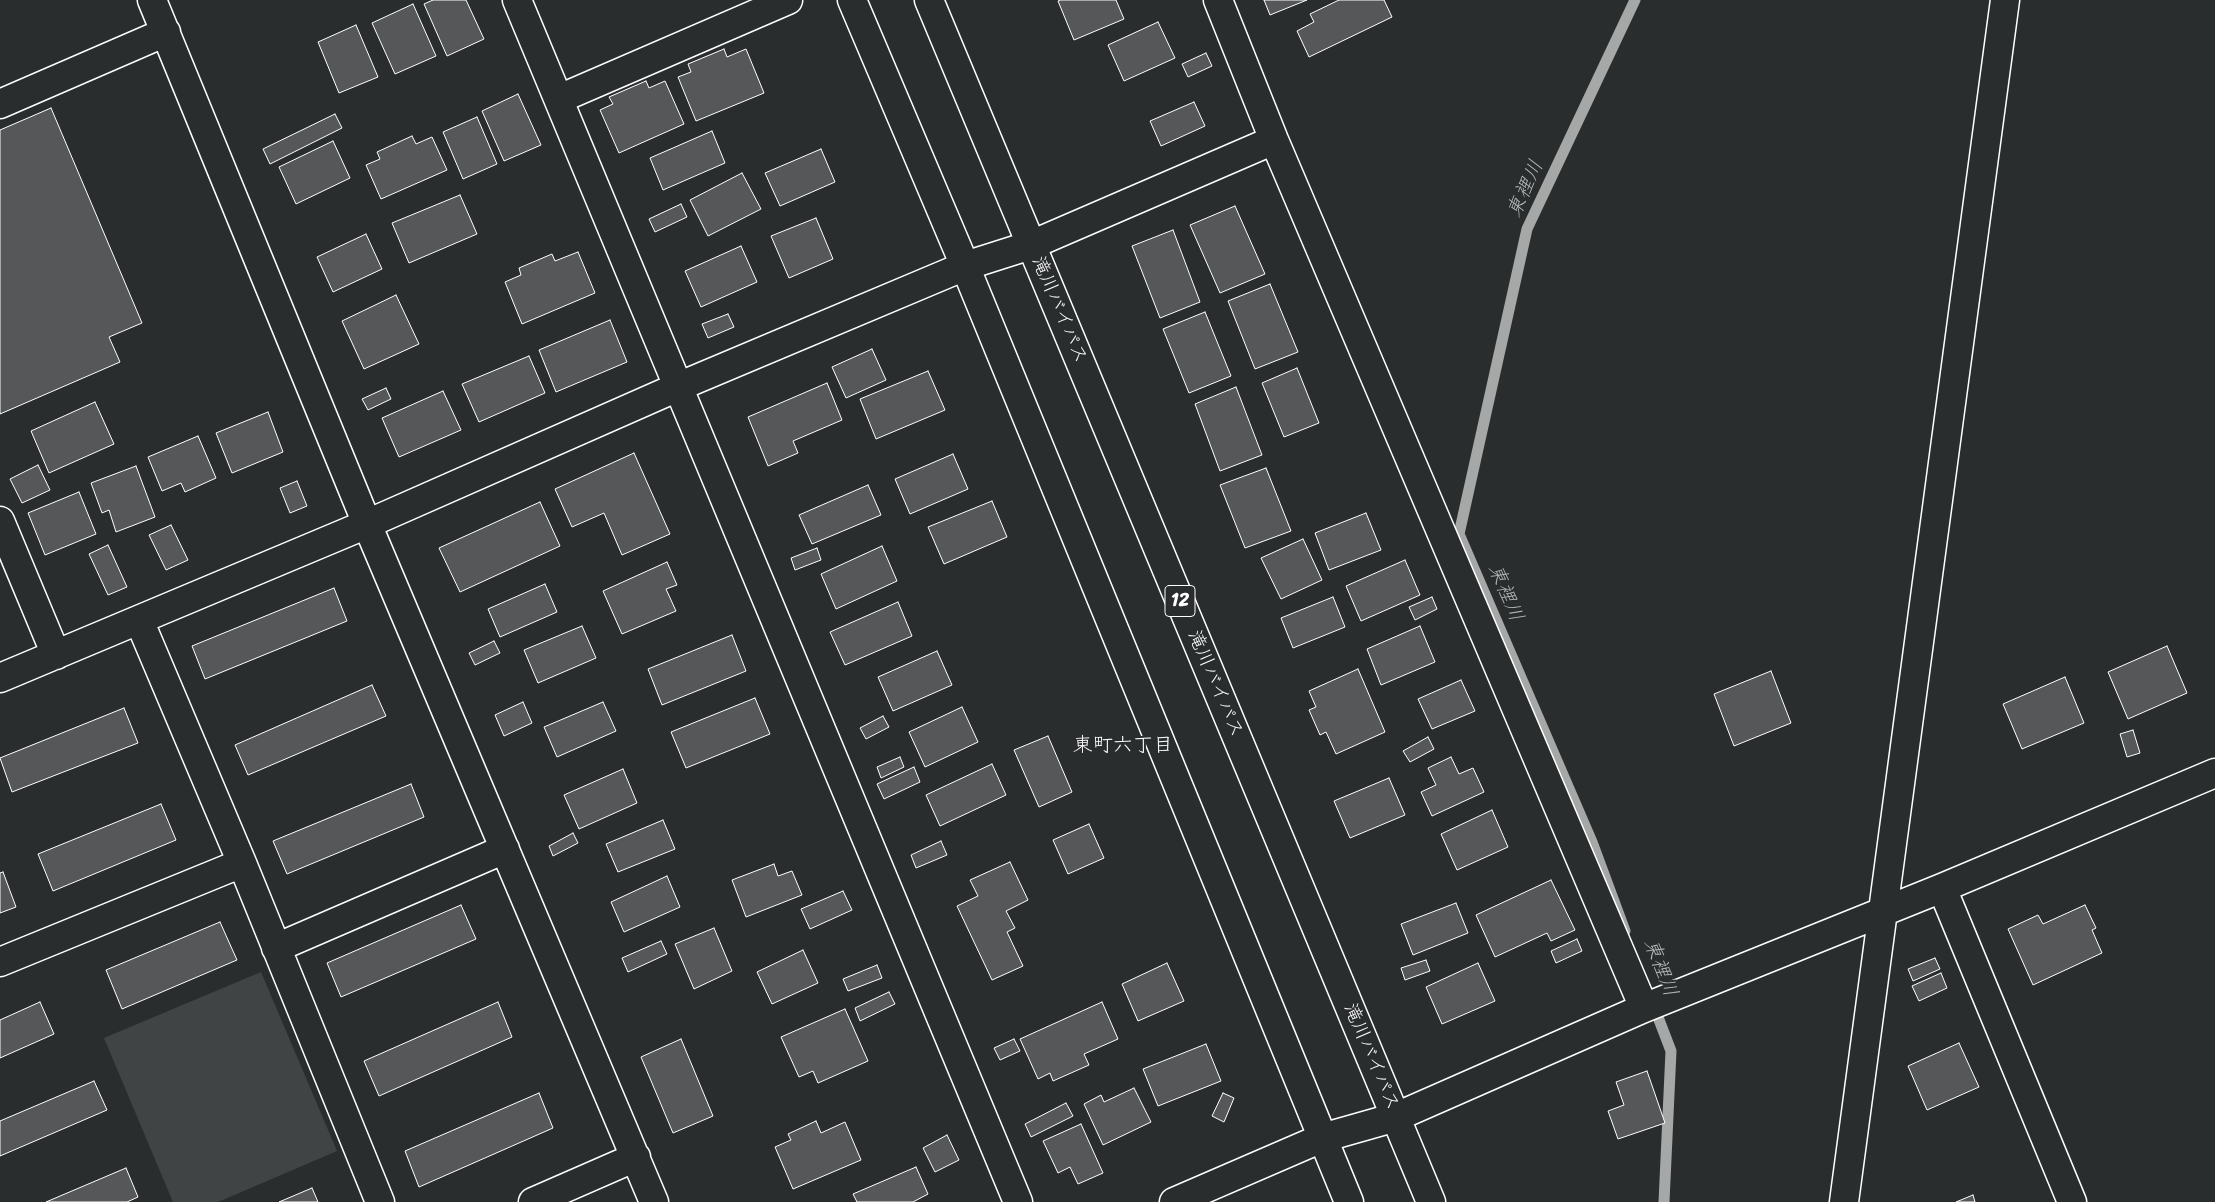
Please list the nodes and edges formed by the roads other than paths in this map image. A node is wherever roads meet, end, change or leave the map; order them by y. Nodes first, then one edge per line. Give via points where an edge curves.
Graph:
1 (152, 0) edge
2 (517, 0) edge
3 (788, 0) edge
4 (852, 0) edge
5 (929, 0) edge
6 (1218, 0) edge
7 (2005, 0) edge
8 (166, 32) junction
9 (559, 99) junction
10 (1, 102) edge
11 (1274, 140) junction
12 (1032, 246) junction
13 (965, 266) junction
14 (680, 386) junction
15 (0, 522) edge
16 (367, 524) junction
17 (138, 620) junction
18 (56, 655) junction
19 (0, 678) edge
20 (2215, 774) edge
21 (505, 849) junction
22 (242, 863) junction
23 (1942, 888) junction
24 (1884, 911) junction
25 (276, 948) junction
26 (0, 962) edge
27 (1644, 1008) junction
28 (1396, 1117) junction
29 (1322, 1138) junction
30 (636, 1157) junction
31 (380, 1202) edge
32 (533, 1202) edge
33 (654, 1202) edge
34 (1018, 1202) edge
35 (1174, 1202) edge
36 (1349, 1202) edge
37 (1431, 1202) edge
38 (1844, 1202) edge
39 (2072, 1202) edge

1 - 8 main road
2 - 9 main road
3 - 9 main road
4 - 13 main road
5 - 12 main road, 滝川バイパス / 12
6 - 11 main road
7 - 24 main road
8 - 10 main road
8 - 16 main road
9 - 14 main road
11 - 12 main road
11 - 27 main road
12 - 13 main road
12 - 28 main road, 滝川バイパス / 12
13 - 14 main road
13 - 29 main road
14 - 16 main road
14 - 34 main road
15 - 18 main road
16 - 17 main road
16 - 21 main road
17 - 18 main road
17 - 22 main road
18 - 19 main road
20 - 23 main road
21 - 25 main road
21 - 30 main road
22 - 25 main road
22 - 26 main road
23 - 24 main road
23 - 39 main road
24 - 27 main road
24 - 38 main road
25 - 31 main road
27 - 28 main road
28 - 29 main road
28 - 37 main road, 滝川バイパス / 12
29 - 35 main road
29 - 36 main road
30 - 32 main road
30 - 33 main road

